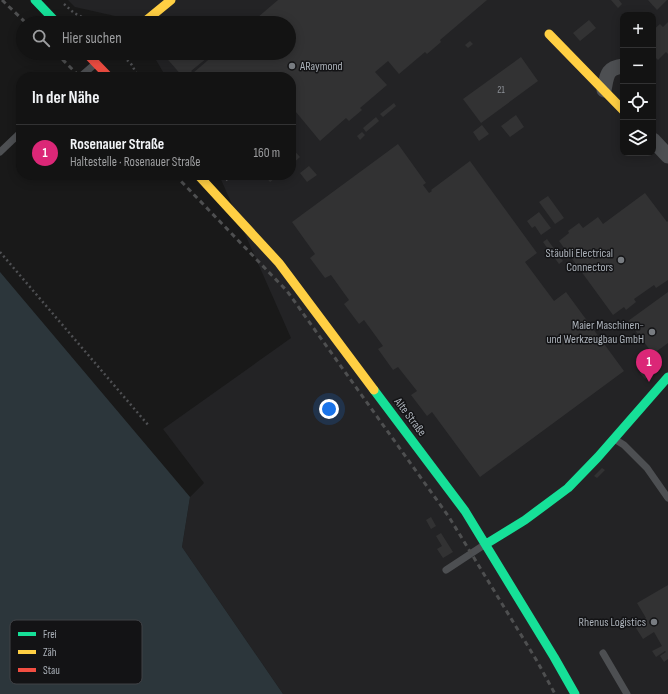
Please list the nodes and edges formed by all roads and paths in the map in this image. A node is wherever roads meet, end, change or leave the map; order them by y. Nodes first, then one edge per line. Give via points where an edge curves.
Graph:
1 (34, 0) edge
2 (59, 0) edge
3 (171, 0) edge
4 (50, 16) edge
5 (80, 16) edge
6 (152, 16) edge
7 (549, 34) dead end
8 (99, 60) joint
9 (127, 60) edge
10 (620, 66) edge
11 (86, 72) edge
12 (106, 72) edge
13 (136, 72) edge
14 (604, 90) junction
15 (620, 107) edge
16 (16, 137) edge
17 (656, 143) edge
18 (0, 152) edge
19 (668, 156) edge
20 (203, 180) edge
21 (0, 252) edge
22 (668, 376) edge
23 (149, 426) dead end
24 (614, 439) junction
25 (668, 498) edge
26 (486, 544) junction
27 (446, 570) dead end
28 (603, 653) dead end
29 (575, 694) edge
30 (626, 694) edge

1 - 4 street
2 - 5 path
3 - 6 street
7 - 14 street
8 - 11 lane
8 - 12 street
9 - 13 path
10 - 14 street via 607,74
14 - 15 street
16 - 18 lane
17 - 19 street
20 - 26 street, Alte Straße via 279,263 465,511
21 - 23 path
22 - 24 street
24 - 25 lane via 624,445 647,468
24 - 26 street via 568,488 525,520
26 - 27 lane
26 - 29 street, Alte Straße
28 - 30 lane

